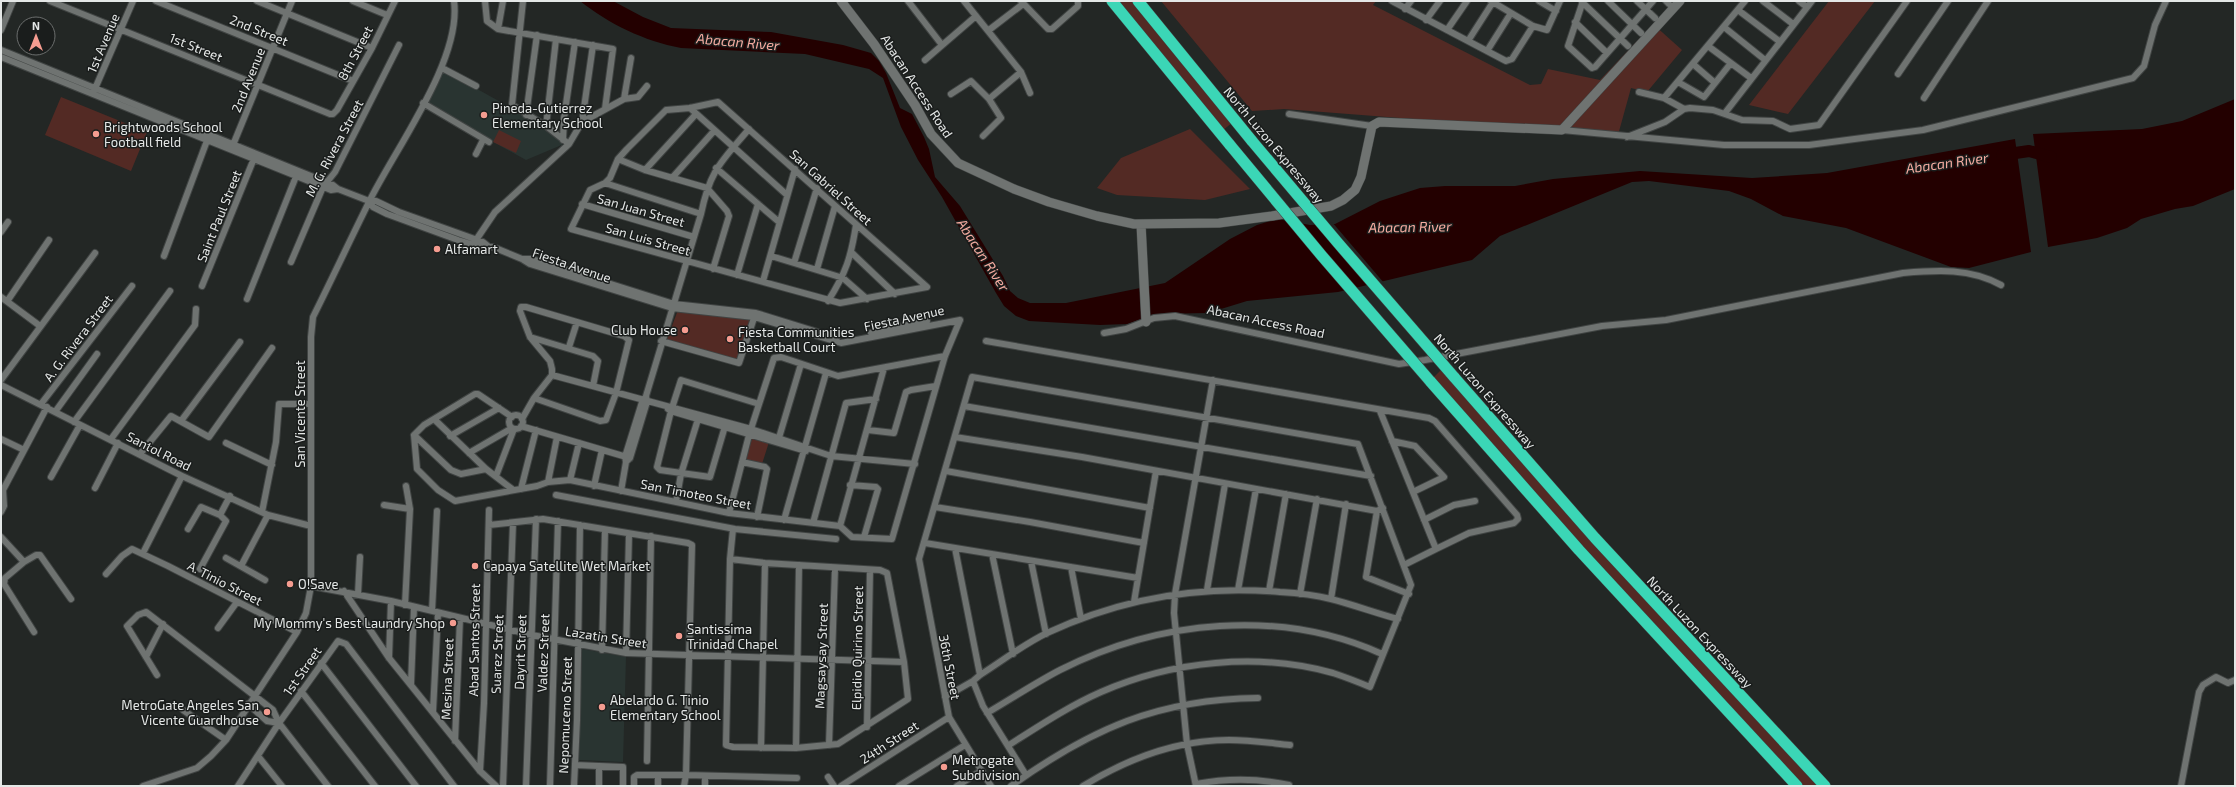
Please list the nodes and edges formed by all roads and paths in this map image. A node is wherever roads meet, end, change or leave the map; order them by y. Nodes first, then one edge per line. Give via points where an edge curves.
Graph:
1 (13, 1) edge
2 (50, 1) edge
3 (133, 1) edge
4 (156, 1) edge
5 (257, 1) edge
6 (292, 1) edge
7 (353, 1) edge
8 (395, 1) edge
9 (454, 1) edge
10 (485, 1) edge
11 (503, 1) edge
12 (523, 1) edge
13 (841, 1) edge
14 (908, 1) edge
15 (964, 1) edge
16 (1078, 1) edge
17 (1112, 1) edge
18 (1138, 1) edge
19 (1392, 1) edge
20 (1411, 1) edge
21 (1440, 1) edge
22 (1467, 1) edge
23 (1492, 1) edge
24 (1539, 1) edge
25 (1560, 1) edge
26 (1608, 1) edge
27 (1637, 1) edge
28 (1653, 1) edge
29 (1680, 1) edge
30 (1745, 1) edge
31 (1763, 1) edge
32 (1799, 1) edge
33 (1812, 1) edge
34 (1907, 1) edge
35 (1948, 1) edge
36 (1988, 1) edge
37 (2166, 1) edge
38 (1583, 2) edge
39 (1022, 3) edge
40 (1807, 7) junction
41 (1405, 8) junction
42 (1646, 9) junction
43 (1738, 10) junction
44 (1556, 11) junction
45 (287, 13) junction
46 (1511, 13) junction
47 (387, 15) junction
48 (976, 16) junction
49 (3, 18) edge
50 (1655, 18) dead end
51 (1426, 20) junction
52 (1575, 22) junction
53 (1633, 24) junction
54 (1793, 24) junction
55 (1533, 26) junction
56 (1724, 27) junction
57 (122, 29) junction
58 (498, 29) junction
59 (1, 30) edge
60 (989, 30) junction
61 (1446, 30) junction
62 (1641, 33) dead end
63 (520, 34) junction
64 (537, 36) junction
65 (1620, 38) junction
66 (556, 39) junction
67 (1468, 41) junction
68 (1779, 41) junction
69 (575, 42) junction
70 (399, 45) dead end
71 (593, 45) junction
72 (942, 45) junction
73 (1628, 46) dead end
74 (1708, 46) junction
75 (273, 48) junction
76 (372, 48) junction
77 (1, 50) edge
78 (1487, 51) junction
79 (1607, 53) junction
80 (1, 57) edge
81 (631, 58) dead end
82 (925, 60) dead end
83 (1765, 60) junction
84 (1732, 62) junction
85 (1693, 64) junction
86 (442, 68) junction
87 (1021, 72) junction
88 (1898, 74) dead end
89 (1751, 78) junction
90 (353, 80) junction
91 (1678, 82) junction
92 (1716, 83) junction
93 (259, 84) junction
94 (476, 86) dead end
95 (647, 86) dead end
96 (95, 91) junction
97 (1639, 92) dead end
98 (1030, 93) dead end
99 (951, 94) dead end
100 (1664, 98) junction
101 (1924, 98) dead end
102 (624, 99) junction
103 (989, 99) junction
104 (423, 103) junction
105 (720, 103) joint
106 (605, 108) junction
107 (690, 108) junction
108 (1684, 109) junction
109 (1725, 113) junction
110 (334, 114) joint
111 (696, 114) junction
112 (1289, 114) dead end
113 (526, 115) junction
114 (582, 122) junction
115 (546, 126) junction
116 (1372, 126) junction
117 (749, 129) junction
118 (1562, 130) junction
119 (714, 131) junction
120 (983, 136) dead end
121 (1626, 137) junction
122 (208, 138) junction
123 (566, 142) junction
124 (233, 145) junction
125 (734, 147) junction
126 (476, 154) dead end
127 (254, 156) junction
128 (618, 159) junction
129 (716, 168) junction
130 (795, 169) junction
131 (645, 170) junction
132 (297, 174) junction
133 (672, 178) junction
134 (605, 183) junction
135 (325, 185) junction
136 (706, 188) junction
137 (817, 188) junction
138 (787, 195) junction
139 (369, 201) junction
140 (582, 204) junction
141 (758, 204) junction
142 (835, 206) junction
143 (701, 214) junction
144 (8, 222) dead end
145 (779, 222) junction
146 (856, 224) junction
147 (1141, 228) junction
148 (1, 232) edge
149 (694, 237) junction
150 (49, 240) dead end
151 (475, 242) junction
152 (95, 253) dead end
153 (852, 253) junction
154 (164, 256) dead end
155 (771, 256) junction
156 (291, 262) dead end
157 (686, 262) junction
158 (794, 263) junction
159 (713, 269) junction
160 (817, 269) junction
161 (737, 275) junction
162 (843, 278) junction
163 (763, 281) junction
164 (2001, 285) dead end
165 (132, 286) dead end
166 (202, 286) dead end
167 (927, 287) joint
168 (170, 291) dead end
169 (895, 294) junction
170 (1, 297) edge
171 (247, 298) dead end
172 (868, 299) junction
173 (8, 300) junction
174 (828, 301) junction
175 (673, 306) junction
176 (196, 308) dead end
177 (755, 315) junction
178 (1146, 320) junction
179 (577, 322) junction
180 (40, 326) junction
181 (1104, 333) dead end
182 (530, 337) junction
183 (986, 341) dead end
184 (240, 342) dead end
185 (661, 342) junction
186 (568, 347) junction
187 (272, 348) dead end
188 (97, 354) dead end
189 (945, 356) junction
190 (801, 364) junction
191 (884, 368) junction
192 (826, 373) junction
193 (552, 375) junction
194 (1, 380) edge
195 (1213, 380) junction
196 (1, 385) edge
197 (592, 386) junction
198 (936, 386) junction
199 (616, 393) junction
200 (534, 398) junction
201 (644, 399) junction
202 (876, 399) junction
203 (311, 404) junction
204 (759, 404) junction
205 (44, 406) junction
206 (964, 406) junction
207 (499, 408) junction
208 (670, 408) junction
209 (1380, 411) junction
210 (55, 412) junction
211 (512, 416) junction
212 (699, 417) junction
213 (1206, 417) junction
214 (435, 420) junction
215 (181, 421) junction
216 (77, 423) junction
217 (522, 423) junction
218 (726, 425) junction
219 (513, 428) junction
220 (536, 430) junction
221 (868, 430) junction
222 (750, 432) junction
223 (414, 435) junction
224 (450, 436) junction
225 (557, 437) junction
226 (956, 437) junction
227 (1, 439) edge
228 (111, 439) junction
229 (778, 440) junction
230 (1392, 442) junction
231 (118, 443) junction
232 (226, 443) dead end
233 (579, 443) junction
234 (1200, 446) junction
235 (806, 449) junction
236 (24, 450) junction
237 (602, 450) junction
238 (469, 453) junction
239 (140, 454) junction
240 (831, 456) junction
241 (860, 457) junction
242 (627, 459) junction
243 (742, 462) junction
244 (915, 464) junction
245 (272, 465) junction
246 (486, 469) junction
247 (946, 471) junction
248 (1156, 472) junction
249 (682, 474) junction
250 (182, 476) junction
251 (496, 476) junction
252 (1371, 476) junction
253 (51, 477) dead end
254 (1194, 478) junction
255 (570, 480) junction
256 (548, 482) junction
257 (1225, 484) junction
258 (850, 485) junction
259 (406, 486) dead end
260 (594, 486) junction
261 (95, 488) dead end
262 (1256, 488) junction
263 (2, 489) edge
264 (512, 489) junction
265 (520, 489) junction
266 (621, 491) junction
267 (1413, 492) junction
268 (1286, 494) junction
269 (556, 495) dead end
270 (230, 496) junction
271 (1317, 499) junction
272 (1475, 501) dead end
273 (676, 502) junction
274 (1346, 504) junction
275 (384, 505) dead end
276 (935, 507) junction
277 (1150, 508) junction
278 (410, 509) junction
279 (1380, 509) junction
280 (489, 510) dead end
281 (437, 511) dead end
282 (1, 512) edge
283 (265, 513) junction
284 (729, 513) junction
285 (220, 516) junction
286 (757, 517) junction
287 (536, 519) junction
288 (784, 520) junction
289 (1424, 520) junction
290 (558, 521) junction
291 (513, 523) junction
292 (812, 523) junction
293 (489, 525) junction
294 (580, 525) junction
295 (311, 526) junction
296 (840, 526) junction
297 (188, 529) dead end
298 (733, 529) junction
299 (605, 530) junction
300 (629, 534) junction
301 (651, 536) junction
302 (1, 537) edge
303 (864, 537) junction
304 (836, 539) dead end
305 (925, 543) junction
306 (1144, 544) junction
307 (955, 548) junction
308 (1436, 549) junction
309 (143, 553) junction
310 (992, 554) junction
311 (360, 557) dead end
312 (226, 558) dead end
313 (730, 559) junction
314 (1031, 561) junction
315 (24, 562) junction
316 (765, 563) junction
317 (799, 565) junction
318 (1404, 565) junction
319 (241, 566) junction
320 (1071, 567) junction
321 (835, 568) junction
322 (200, 569) dead end
323 (870, 570) junction
324 (106, 574) dead end
325 (1138, 578) junction
326 (265, 580) dead end
327 (311, 586) junction
328 (1208, 590) junction
329 (1238, 590) junction
330 (344, 591) junction
331 (1269, 591) junction
332 (358, 594) junction
333 (1175, 594) junction
334 (1300, 594) junction
335 (1409, 594) junction
336 (72, 599) dead end
337 (1331, 599) junction
338 (391, 601) junction
339 (237, 602) junction
340 (1134, 602) junction
341 (405, 605) junction
342 (414, 607) junction
343 (435, 612) junction
344 (460, 618) junction
345 (1081, 619) junction
346 (1398, 619) junction
347 (163, 624) junction
348 (484, 624) junction
349 (218, 628) dead end
350 (508, 629) junction
351 (34, 632) dead end
352 (297, 632) junction
353 (1175, 632) junction
354 (1046, 634) junction
355 (532, 635) junction
356 (554, 639) junction
357 (579, 645) junction
358 (602, 650) junction
359 (626, 653) junction
360 (1013, 654) junction
361 (1382, 654) junction
362 (650, 655) junction
363 (690, 656) junction
364 (146, 657) junction
365 (728, 657) junction
366 (389, 658) junction
367 (764, 658) junction
368 (798, 658) junction
369 (832, 659) junction
370 (868, 661) junction
371 (904, 662) junction
372 (321, 663) junction
373 (1179, 668) junction
374 (157, 675) dead end
375 (980, 675) junction
376 (2235, 680) edge
377 (973, 681) junction
378 (411, 684) junction
379 (301, 691) junction
380 (254, 694) junction
381 (945, 697) junction
382 (1258, 698) dead end
383 (248, 704) junction
384 (1183, 704) junction
385 (183, 710) dead end
386 (433, 711) junction
387 (987, 713) junction
388 (949, 717) junction
389 (279, 723) junction
390 (867, 726) junction
391 (226, 740) junction
392 (456, 741) junction
393 (1187, 744) junction
394 (1290, 744) dead end
395 (829, 745) junction
396 (965, 745) junction
397 (1009, 745) junction
398 (761, 748) junction
399 (796, 748) junction
400 (258, 756) junction
401 (647, 761) dead end
402 (575, 765) junction
403 (599, 766) junction
404 (981, 770) junction
405 (480, 771) junction
406 (658, 775) junction
407 (686, 775) junction
408 (1026, 775) junction
409 (704, 776) junction
410 (828, 777) dead end
411 (797, 778) dead end
412 (1087, 785) edge
413 (1196, 785) edge
414 (1289, 785) dead end
415 (143, 786) edge
416 (238, 786) edge
417 (282, 786) edge
418 (328, 786) edge
419 (375, 786) edge
420 (416, 786) edge
421 (454, 786) edge
422 (496, 786) edge
423 (504, 786) edge
424 (526, 786) edge
425 (550, 786) edge
426 (574, 786) edge
427 (599, 786) edge
428 (623, 786) edge
429 (634, 786) edge
430 (658, 786) edge
431 (684, 786) edge
432 (705, 786) edge
433 (834, 786) edge
434 (841, 786) edge
435 (899, 786) edge
436 (957, 786) edge
437 (991, 786) edge
438 (1011, 786) edge
439 (1797, 786) edge
440 (1825, 786) edge
441 (2181, 786) edge

1 - 49 street
2 - 57 street, 1st Street
3 - 57 street, 1st Avenue
4 - 75 street, 2nd Street
5 - 45 street
6 - 45 street, 2nd Avenue
7 - 47 street
8 - 47 street, 8th Street
9 - 86 street, San Vicente Street via 452,31
10 - 58 street via 487,21
11 - 58 street
12 - 63 street
13 - 147 street, Abacan Access Road via 874,44 931,134 958,163 1049,202
14 - 72 street
15 - 48 street
16 - 39 street via 1078,6 1052,29 1048,29
17 - 439 highway, bridge via 1322,256 1430,381 1579,550
18 - 440 highway, North Luzon Expressway, bridge via 1338,244 1454,377 1595,538
19 - 41 street
20 - 41 street
21 - 51 street
22 - 61 street
23 - 46 street
23 - 67 street
24 - 44 street
25 - 44 street
26 - 53 street
27 - 42 street
28 - 42 street
29 - 118 street
30 - 43 street
31 - 54 street
32 - 40 street
33 - 40 street
34 - 109 street via 1819,125 1790,129 1773,121 1742,120
35 - 88 street
36 - 101 street
37 - 121 street via 2155,25 2144,66 2139,74 2125,81 1923,130 1809,145 1748,147
38 - 52 street
38 - 65 street
39 - 60 street
40 - 54 street
41 - 51 street
42 - 50 street
42 - 53 street
43 - 56 street
43 - 68 street
44 - 55 street via 1549,29
45 - 75 street, 2nd Avenue
45 - 76 street
46 - 55 street
46 - 78 street
47 - 76 street, 8th Street
48 - 60 street
48 - 72 street
49 - 59 street
51 - 61 street
52 - 79 street
52 - 79 street via 1568,46 1592,68
53 - 62 street
53 - 65 street
54 - 68 street
55 - 78 street via 1509,61
56 - 74 street
56 - 83 street
57 - 93 street, 1st Street
57 - 96 street, 1st Avenue
58 - 63 street
60 - 87 street
61 - 67 street
63 - 64 street
63 - 113 street via 512,106
64 - 66 street
64 - 113 street
65 - 73 street
65 - 79 street
66 - 69 street
66 - 115 street
67 - 78 street
68 - 83 street
69 - 71 street
69 - 123 street via 564,118
70 - 135 street, M. G. Rivera Street
71 - 106 street via 613,50
71 - 114 street
72 - 82 street
74 - 84 street
74 - 85 street
75 - 90 street, 2nd Street
75 - 93 street, 2nd Avenue
76 - 90 street, 8th Street
77 - 96 street
80 - 96 street
81 - 102 street
83 - 89 street
84 - 89 street
84 - 92 street
85 - 91 street
85 - 92 street
86 - 94 street
86 - 104 street, San Vicente Street
87 - 98 street
87 - 103 street
89 - 109 street
90 - 110 street, 8th Street
91 - 92 street via 1701,98 1706,96
91 - 100 street
93 - 110 street, 1st Street via 328,114
93 - 124 street, 2nd Avenue
95 - 102 street via 638,97
96 - 122 street
97 - 100 street
99 - 103 street via 971,81
100 - 108 street
102 - 106 street
103 - 120 street via 1001,118
104 - 126 street via 486,141
104 - 139 street, San Vicente Street
105 - 107 street, San Luis Street
105 - 117 street, San Gabriel Street
106 - 114 street
107 - 111 street
107 - 128 street, San Luis Street via 666,110
108 - 109 street via 1701,108
108 - 121 street via 1665,122
111 - 119 street
111 - 131 street
112 - 116 street
113 - 115 street
114 - 123 street
115 - 123 street
116 - 118 street via 1379,122
116 - 147 street, Abacan Access Road via 1363,170 1355,190 1331,206 1218,223
117 - 125 street
117 - 130 street, San Gabriel Street
118 - 121 street
119 - 125 street
119 - 133 street
122 - 124 street
122 - 127 street
122 - 154 street
123 - 151 street via 495,212
124 - 127 street
125 - 129 street
125 - 138 street
127 - 132 street, Fiesta Avenue
127 - 166 street, Saint Paul Street
128 - 131 street
128 - 134 street, San Luis Street via 614,173
129 - 136 street
129 - 141 street
130 - 137 street, San Gabriel Street
130 - 138 street
131 - 133 street
132 - 135 street, Fiesta Avenue
132 - 171 street
133 - 136 street
134 - 140 street, San Luis Street via 590,190
134 - 143 street
135 - 139 street, Fiesta Avenue
135 - 156 street, M. G. Rivera Street
136 - 143 street
136 - 159 street via 729,213
137 - 142 street, San Gabriel Street
137 - 158 street
138 - 145 street
139 - 151 street, Fiesta Avenue via 373,207
139 - 203 street, San Vicente Street via 313,316 310,337
140 - 149 street, San Juan Street
140 - 157 street, San Luis Street via 570,226 572,229
141 - 145 street
141 - 161 street
142 - 146 street, San Gabriel Street
142 - 160 street
143 - 149 street
144 - 148 street
145 - 155 street
146 - 153 street
146 - 167 street, San Gabriel Street
147 - 178 street
149 - 157 street
150 - 173 street
151 - 175 street, Fiesta Avenue
152 - 180 street
153 - 162 street
153 - 169 street
155 - 158 street
155 - 163 street
157 - 159 street, San Luis Street
157 - 175 street
158 - 160 street
159 - 161 street, San Luis Street
160 - 162 street
161 - 163 street, San Luis Street
162 - 172 street
162 - 174 street
163 - 174 street, San Luis Street
164 - 178 street, Abacan Access Road via 1985,276 1965,272 1934,270 1903,273 1666,320 1602,326 1399,364 1175,316 1160,316
165 - 205 street, A. G. Rivera Street
167 - 169 street, San Luis Street
168 - 216 street
169 - 172 street, San Luis Street
170 - 173 street
172 - 174 street, San Luis Street via 840,303
173 - 180 street
175 - 177 street, Fiesta Avenue
175 - 185 street
176 - 228 street via 195,325
177 - 185 street via 739,363
177 - 189 street, Fiesta Avenue via 841,341 959,318
178 - 181 street, Abacan Access Road via 1126,329
179 - 182 street via 523,306 520,311
179 - 186 street
179 - 199 street via 624,336 629,340
180 - 194 street
182 - 186 street
182 - 193 street via 550,361
183 - 195 street
184 - 215 street
185 - 201 street
186 - 197 street via 597,359
187 - 215 street via 209,437
188 - 210 street
189 - 191 street
189 - 198 street
190 - 192 street
190 - 204 street via 781,357 774,358
190 - 229 street
191 - 192 street via 838,376
191 - 202 street
192 - 235 street
193 - 197 street
193 - 200 street
195 - 209 street
195 - 213 street
196 - 205 street, Santol Road
197 - 199 street
198 - 221 street via 906,392 894,433
198 - 244 street
199 - 200 street via 608,418 604,421
199 - 201 street
200 - 217 street
201 - 208 street
201 - 242 street
202 - 221 street
202 - 240 street via 846,403
203 - 245 street via 279,404
203 - 295 street, San Vicente Street
204 - 208 street via 683,380 680,381
204 - 222 street
205 - 210 street, Santol Road
205 - 236 street, A. G. Rivera Street
206 - 213 street, 36th Street via 972,377
206 - 226 street, 36th Street
206 - 234 street
207 - 211 street
207 - 214 street via 475,394
207 - 224 street
208 - 212 street
208 - 249 street via 656,464 660,470
209 - 230 street
209 - 308 street via 1435,421 1517,516 1514,524 1469,533
210 - 216 street, Santol Road
211 - 217 street via 518,416
211 - 219 street via 509,422
212 - 218 street
212 - 249 street
213 - 234 street
213 - 252 street via 1358,444
214 - 223 street
214 - 224 street
215 - 239 street via 172,416 168,418
216 - 228 street, Santol Road
216 - 253 street
217 - 219 street
217 - 220 street
218 - 222 street
218 - 249 street via 710,477
219 - 238 street
219 - 251 street
220 - 225 street
220 - 265 street
221 - 241 street
222 - 229 street
222 - 243 street
223 - 246 street via 451,470 461,474
223 - 264 street, San Timoteo Street via 417,469 448,498 455,501
224 - 238 street
225 - 233 street
225 - 256 street
226 - 247 street, 36th Street
226 - 248 street via 1082,457
227 - 236 street
228 - 231 street, Santol Road
229 - 235 street
230 - 267 street
230 - 267 street via 1415,446 1444,477
231 - 239 street, Santol Road
231 - 261 street
232 - 245 street
233 - 237 street
233 - 255 street
234 - 252 street
234 - 254 street
235 - 240 street
235 - 288 street
236 - 263 street, A. G. Rivera Street
237 - 242 street
237 - 260 street
238 - 246 street
239 - 250 street, Santol Road
240 - 241 street
240 - 292 street
241 - 244 street
241 - 258 street
242 - 266 street
243 - 284 street
243 - 286 street via 765,467 767,470
244 - 303 street via 892,539
245 - 283 street
246 - 251 street
247 - 276 street, 36th Street
247 - 277 street
248 - 254 street
248 - 277 street
249 - 273 street
250 - 270 street, Santol Road
250 - 309 street
251 - 264 street
252 - 279 street
254 - 257 street
254 - 333 street
255 - 256 street, San Timoteo Street
255 - 260 street, San Timoteo Street
256 - 265 street, San Timoteo Street
257 - 262 street
257 - 328 street
258 - 296 street
258 - 303 street via 878,489
259 - 278 street
260 - 266 street, San Timoteo Street
262 - 268 street
262 - 329 street
263 - 282 street via 4,506
264 - 265 street, San Timoteo Street
266 - 273 street, San Timoteo Street
267 - 289 street
268 - 271 street
268 - 331 street
269 - 298 street
270 - 283 street, Santol Road
270 - 285 street
271 - 274 street
271 - 334 street
272 - 289 street via 1454,505
273 - 284 street, San Timoteo Street
274 - 279 street
274 - 337 street
275 - 278 street
276 - 305 street, 36th Street
276 - 306 street
277 - 306 street
278 - 341 street
279 - 318 street
279 - 335 street via 1366,577
280 - 293 street, Abad Santos Street
281 - 343 street
283 - 295 street, Santol Road
283 - 319 street
284 - 286 street, San Timoteo Street
285 - 297 street via 201,508
285 - 322 street via 226,521
286 - 288 street, San Timoteo Street
287 - 290 street
287 - 291 street
287 - 355 street, Dayrit Street
288 - 292 street, San Timoteo Street
289 - 308 street
290 - 294 street
290 - 356 street, Valdez Street
291 - 293 street
291 - 350 street, Suarez Street
292 - 296 street, San Timoteo Street
293 - 348 street, Abad Santos Street
294 - 299 street
294 - 357 street, Nepomuceno Street
295 - 327 street, San Vicente Street
296 - 303 street via 850,536
298 - 304 street
298 - 313 street
299 - 300 street
299 - 358 street
300 - 301 street
300 - 359 street
301 - 362 street
301 - 363 street via 691,544
302 - 315 street
305 - 307 street
305 - 381 street, 36th Street via 919,559
306 - 325 street
307 - 310 street
307 - 375 street
308 - 318 street
309 - 324 street via 128,550
309 - 339 street, A. Tinio Street
310 - 314 street
310 - 360 street
311 - 332 street
312 - 319 street
313 - 316 street
313 - 365 street
314 - 320 street
314 - 354 street
315 - 336 street via 36,554 40,555
315 - 351 street via 5,578 4,584
316 - 317 street
316 - 367 street
317 - 321 street
317 - 368 street
318 - 335 street via 1411,583
319 - 326 street
320 - 325 street
320 - 345 street
321 - 323 street
321 - 369 street, Magsaysay Street
323 - 370 street, Elpidio Quirino Street
323 - 371 street via 884,571 888,577
325 - 340 street
327 - 330 street, Lazatin Street
327 - 352 street, San Vicente Street via 306,613
328 - 329 street
328 - 333 street
329 - 331 street
330 - 332 street, Lazatin Street
330 - 366 street
331 - 334 street
332 - 338 street, Lazatin Street
333 - 340 street
333 - 353 street
334 - 337 street
335 - 346 street
337 - 346 street
338 - 341 street, Lazatin Street
338 - 366 street
339 - 349 street
339 - 352 street, A. Tinio Street
340 - 345 street
341 - 342 street, Lazatin Street
342 - 343 street, Lazatin Street
342 - 378 street
343 - 344 street, Lazatin Street
343 - 386 street
344 - 348 street, Lazatin Street
344 - 392 street, Mesina Street
345 - 354 street
346 - 361 street
347 - 364 street
347 - 364 street via 146,612 127,626
347 - 380 street
348 - 350 street, Lazatin Street
348 - 405 street, Abad Santos Street via 484,703
350 - 355 street, Lazatin Street
350 - 423 street, Suarez Street
352 - 380 street, San Vicente Street
353 - 361 street via 1238,625 1288,628 1341,639
353 - 373 street
353 - 387 street via 1139,640 1076,663
354 - 360 street
355 - 356 street, Lazatin Street
355 - 424 street, Dayrit Street
356 - 357 street, Lazatin Street
356 - 425 street, Valdez Street
357 - 358 street, Lazatin Street
357 - 402 street, Nepomuceno Street
358 - 359 street, Lazatin Street
359 - 362 street, Lazatin Street
360 - 375 street
361 - 373 street via 1370,687 1334,673 1278,663 1215,663
362 - 363 street, Lazatin Street
362 - 401 street
363 - 365 street, Lazatin Street
363 - 407 street
364 - 374 street
365 - 367 street, Lazatin Street
365 - 398 street via 726,744 733,747
366 - 378 street
367 - 368 street, Lazatin Street
367 - 398 street
368 - 369 street, Lazatin Street
368 - 399 street
369 - 370 street, Lazatin Street
369 - 395 street, Magsaysay Street
370 - 371 street, Lazatin Street
370 - 390 street, Elpidio Quirino Street
371 - 390 street via 908,700
372 - 379 street, 1st Street
372 - 420 street
372 - 421 street, 1st Street via 335,643 338,641 346,644
373 - 384 street
373 - 397 street via 1139,678 1101,692 1058,714
375 - 377 street
376 - 441 street via 2228,683 2216,677 2203,685 2199,692
377 - 381 street
377 - 387 street
378 - 386 street
379 - 389 street, 1st Street
379 - 419 street
380 - 383 street, San Vicente Street
380 - 389 street via 275,712
381 - 388 street, 36th Street
382 - 384 street
383 - 389 street via 263,718
383 - 391 street, San Vicente Street
384 - 393 street
384 - 408 street via 1121,722
385 - 391 street
386 - 392 street
387 - 397 street
388 - 396 street, 36th Street
388 - 434 street, 24th Street
389 - 400 street, 1st Street
389 - 418 street
390 - 395 street via 840,743
391 - 415 street, San Vicente Street via 197,768
392 - 405 street
393 - 394 street via 1230,740
393 - 412 street via 1132,760
393 - 413 street
395 - 399 street
396 - 404 street, 36th Street
396 - 435 street
397 - 408 street
398 - 399 street
400 - 416 street, 1st Street
400 - 417 street
402 - 403 street
402 - 426 street, Nepomuceno Street
403 - 427 street
403 - 428 street via 623,767
404 - 436 street
404 - 437 street, 36th Street
405 - 422 street
406 - 407 street
406 - 429 street via 635,775
406 - 430 street
407 - 409 street
407 - 431 street
408 - 438 street
409 - 411 street via 758,781
409 - 432 street
410 - 433 street
413 - 414 street via 1250,778

